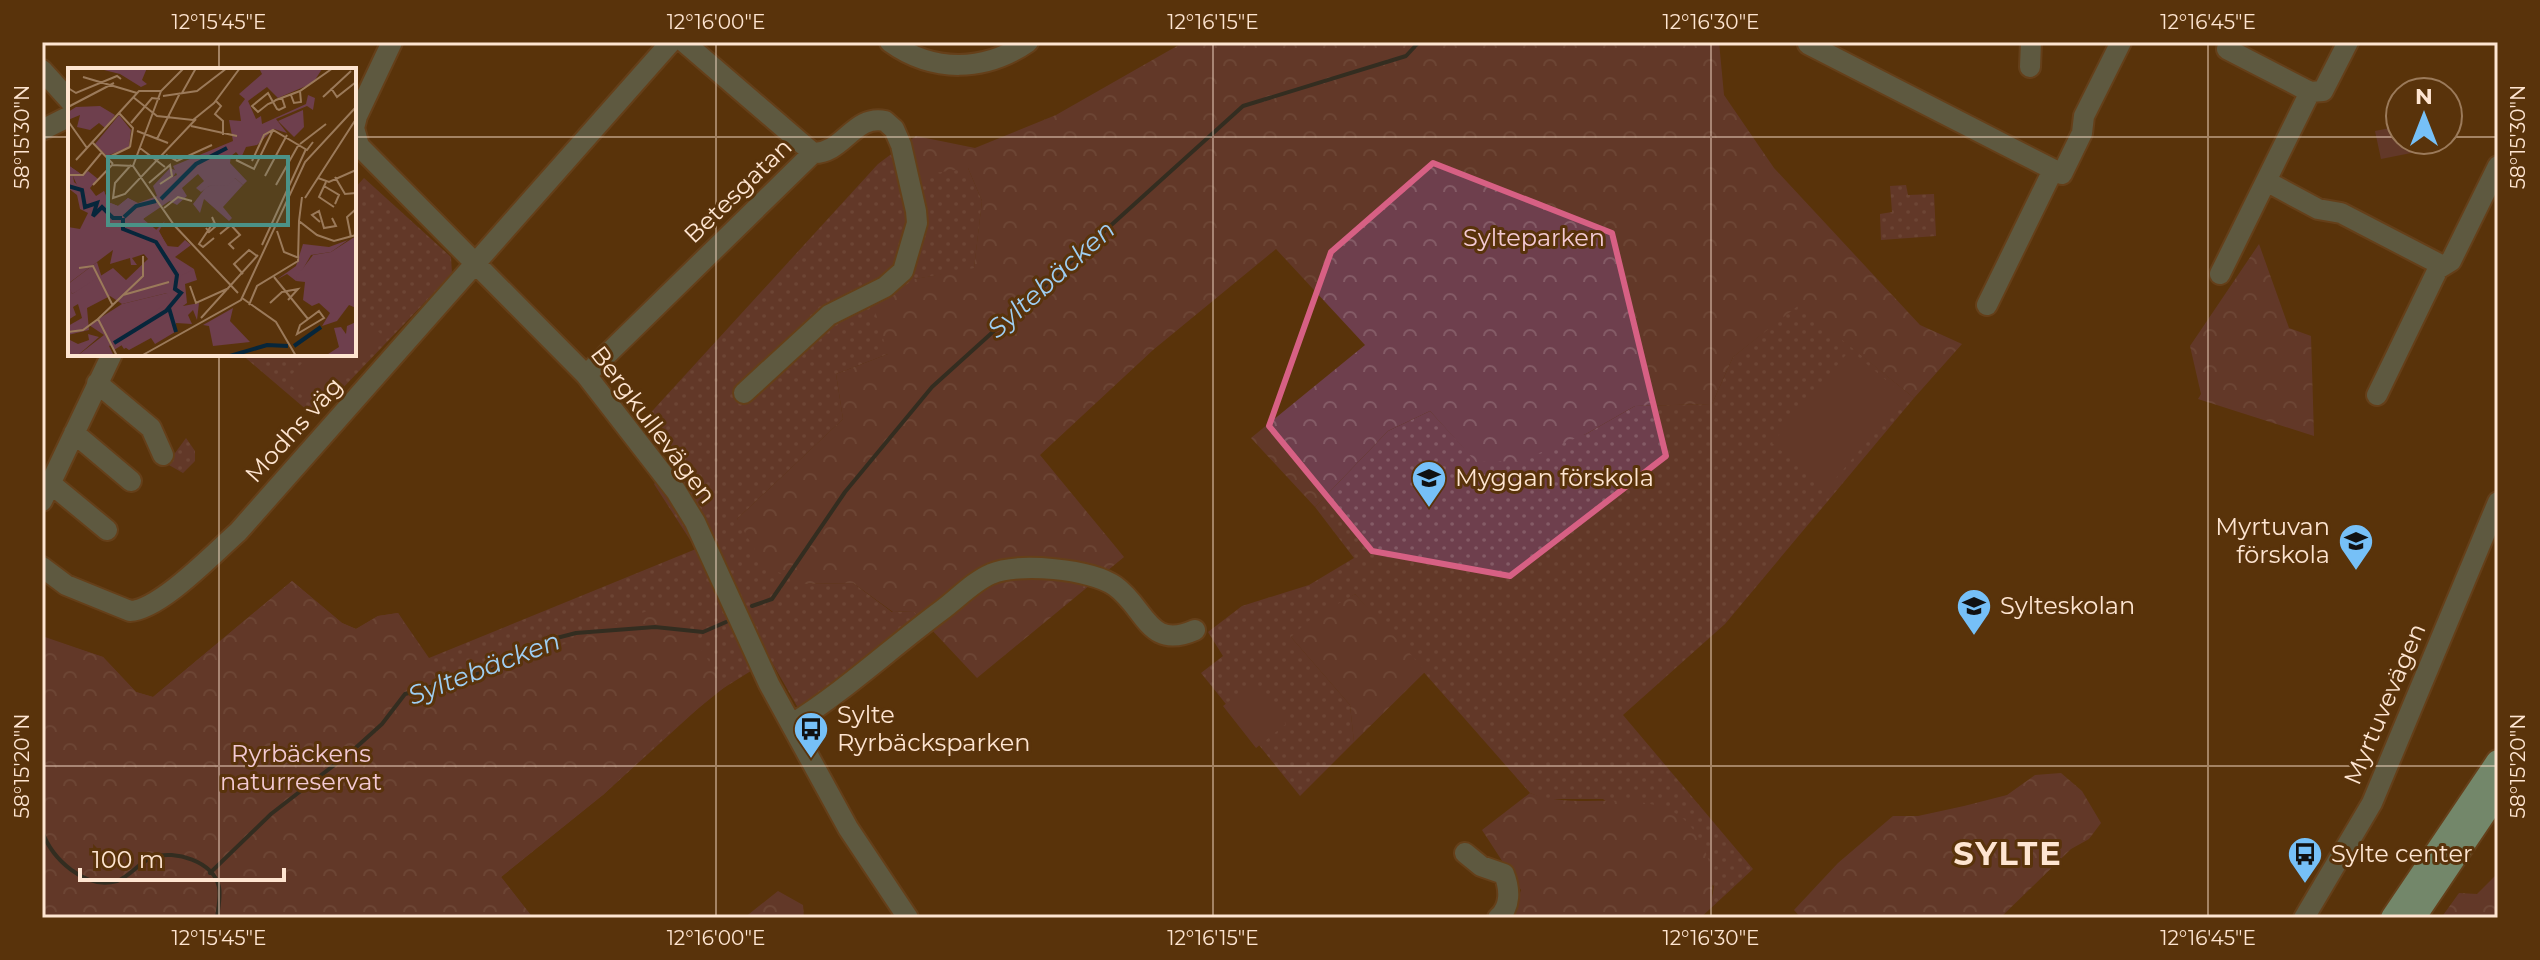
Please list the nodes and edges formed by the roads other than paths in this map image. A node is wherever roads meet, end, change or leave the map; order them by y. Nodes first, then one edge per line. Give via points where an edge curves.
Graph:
1 (392, 42) edge
2 (671, 42) edge
3 (684, 42) edge
4 (890, 42) edge
5 (1028, 42) edge
6 (2031, 42) edge
7 (2121, 42) edge
8 (2348, 42) edge
9 (1808, 44) edge
10 (2227, 49) dead end
11 (2030, 67) dead end
12 (42, 70) edge
13 (2310, 92) junction
14 (68, 99) edge
15 (68, 117) edge
16 (356, 123) edge
17 (42, 130) edge
18 (356, 135) edge
19 (813, 153) junction
20 (2498, 166) edge
21 (2053, 170) junction
22 (2266, 181) junction
23 (477, 265) junction
24 (2443, 266) junction
25 (2220, 274) dead end
26 (1987, 305) dead end
27 (111, 356) edge
28 (586, 375) junction
29 (97, 383) junction
30 (744, 393) dead end
31 (2377, 395) dead end
32 (74, 433) junction
33 (163, 455) dead end
34 (131, 481) dead end
35 (46, 492) edge
36 (2498, 502) edge
37 (107, 530) dead end
38 (42, 567) edge
39 (1195, 630) dead end
40 (792, 724) junction
41 (2498, 762) edge
42 (2498, 792) edge
43 (1465, 853) dead end
44 (908, 918) edge
45 (1498, 918) edge
46 (2304, 918) edge
47 (2393, 918) edge
48 (2413, 918) edge

1 - 16 street
2 - 23 street, Modhs väg
3 - 19 street
4 - 5 street via 915,58 961,66 994,59
6 - 11 street
7 - 21 street via 2062,174
8 - 13 street via 2323,91
9 - 21 street
10 - 13 street
12 - 14 street
13 - 22 street
15 - 17 street
18 - 23 street, Bergkullevägen via 368,158
19 - 28 street, Betesgatan
19 - 30 street, Betesgatan via 830,151 871,120 889,124 901,145 916,211 914,237 894,282 829,315
20 - 24 street via 2451,261
21 - 26 street
22 - 24 street
22 - 25 street
23 - 28 street, Bergkullevägen
23 - 38 street, Modhs väg via 238,532 167,593 141,611 130,611 66,585
24 - 31 street
27 - 29 street
28 - 40 street, Bergkullevägen via 661,469 695,522
29 - 32 street
29 - 33 street via 151,428
32 - 34 street
32 - 35 street
35 - 37 street
36 - 46 street, Myrtuvevägen via 2372,803
39 - 40 street via 1179,637 1156,633 1125,594 1095,577 1037,568 990,574
40 - 44 street, Bergkullevägen via 848,828
41 - 47 highway
42 - 48 highway
43 - 45 street via 1504,874 1508,899

